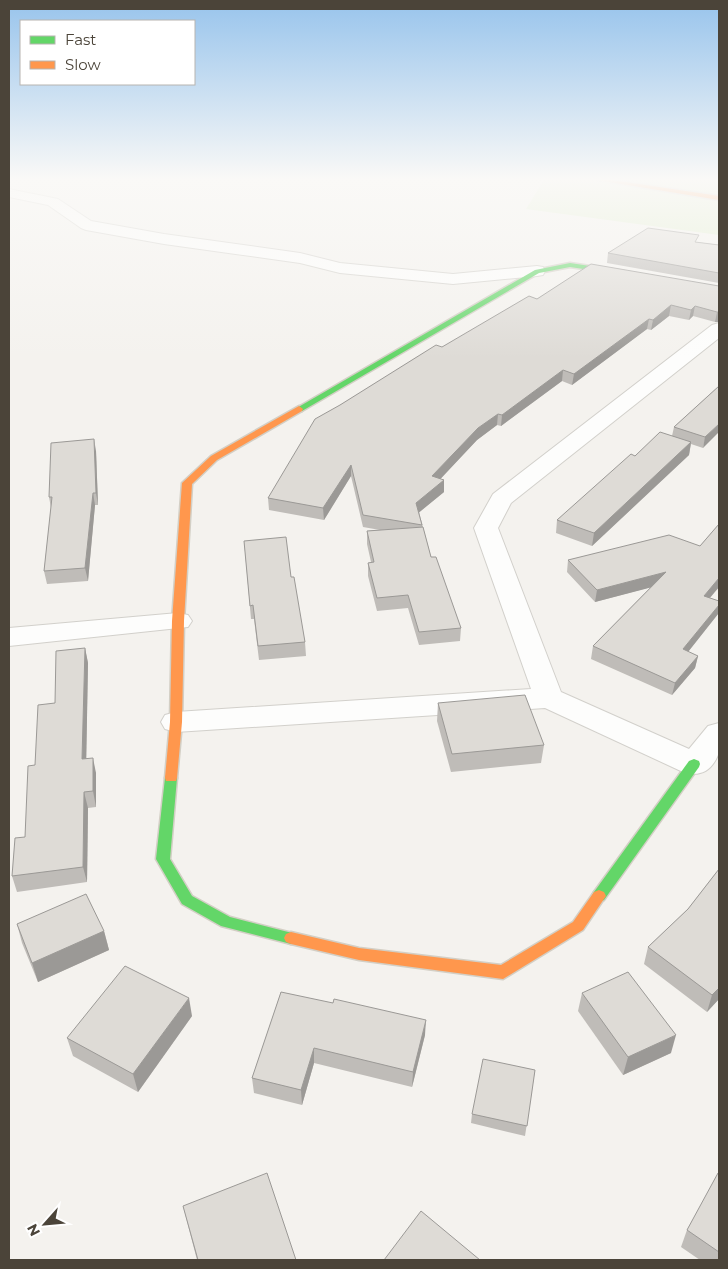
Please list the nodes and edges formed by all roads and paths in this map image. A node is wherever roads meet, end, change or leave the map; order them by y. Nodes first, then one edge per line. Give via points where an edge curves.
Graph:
1 (166, 239) edge
2 (537, 271) junction
3 (636, 275) edge
4 (719, 329) edge
5 (178, 621) junction
6 (9, 637) edge
7 (550, 698) junction
8 (176, 722) junction
9 (719, 734) edge
10 (694, 764) junction

1 - 2 street via 300,258 340,268 453,279
2 - 3 street via 553,265 580,265
2 - 5 street via 214,458 187,483
4 - 7 street via 501,499 486,528
5 - 6 street
5 - 8 street
7 - 8 street
7 - 10 street
8 - 10 street via 164,859 188,900 226,922 359,954 503,972 578,926
9 - 10 street

